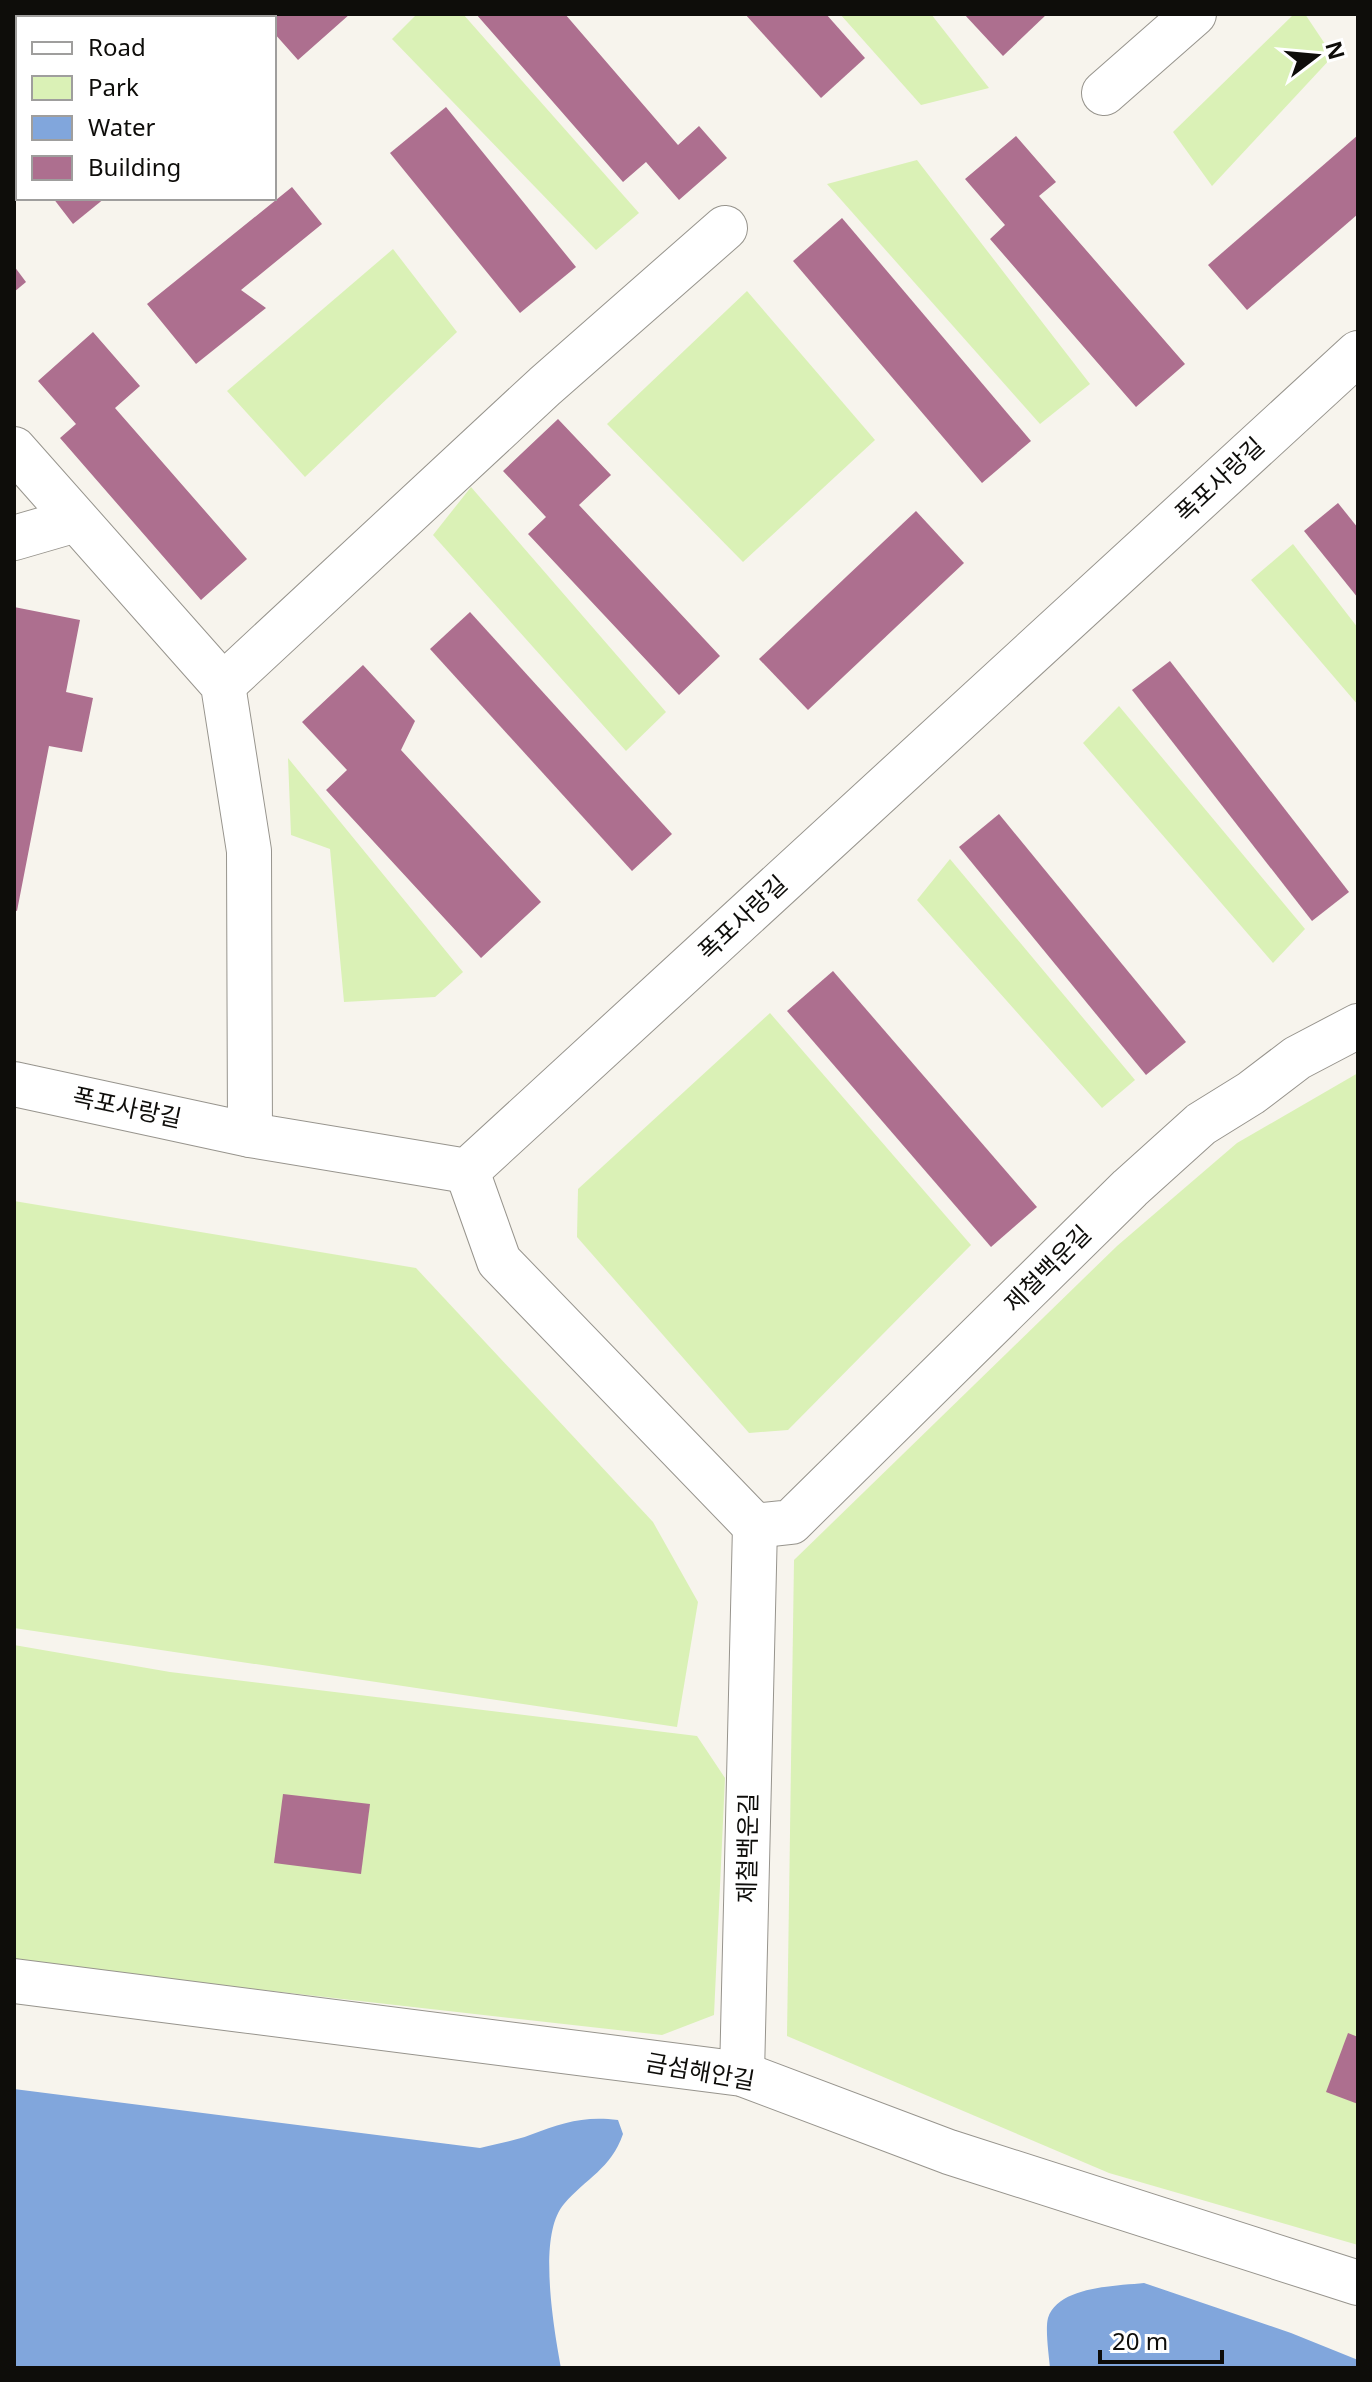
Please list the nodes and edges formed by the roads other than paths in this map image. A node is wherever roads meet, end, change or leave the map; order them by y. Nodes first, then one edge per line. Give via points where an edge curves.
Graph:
1 (1194, 14) edge
2 (1104, 93) dead end
3 (725, 228) dead end
4 (1358, 353) edge
5 (14, 449) edge
6 (76, 520) junction
7 (14, 538) edge
8 (223, 685) junction
9 (1358, 1026) edge
10 (14, 1084) edge
11 (250, 1135) junction
12 (467, 1171) junction
13 (755, 1526) junction
14 (14, 1981) edge
15 (742, 2074) junction
16 (1358, 2283) edge

1 - 2 street
3 - 8 street via 545,386
4 - 12 street, 폭포사랑길
5 - 6 street
6 - 7 street
6 - 8 street
8 - 11 street via 249,851
9 - 13 street, 제철백운길 via 1297,1058 1201,1124 791,1522
10 - 11 street, 폭포사랑길
11 - 12 street, 폭포사랑길
12 - 13 street via 499,1261
13 - 15 street, 제철백운길
14 - 15 street, 금섬해안길
15 - 16 street, 금섬해안길 via 949,2152

